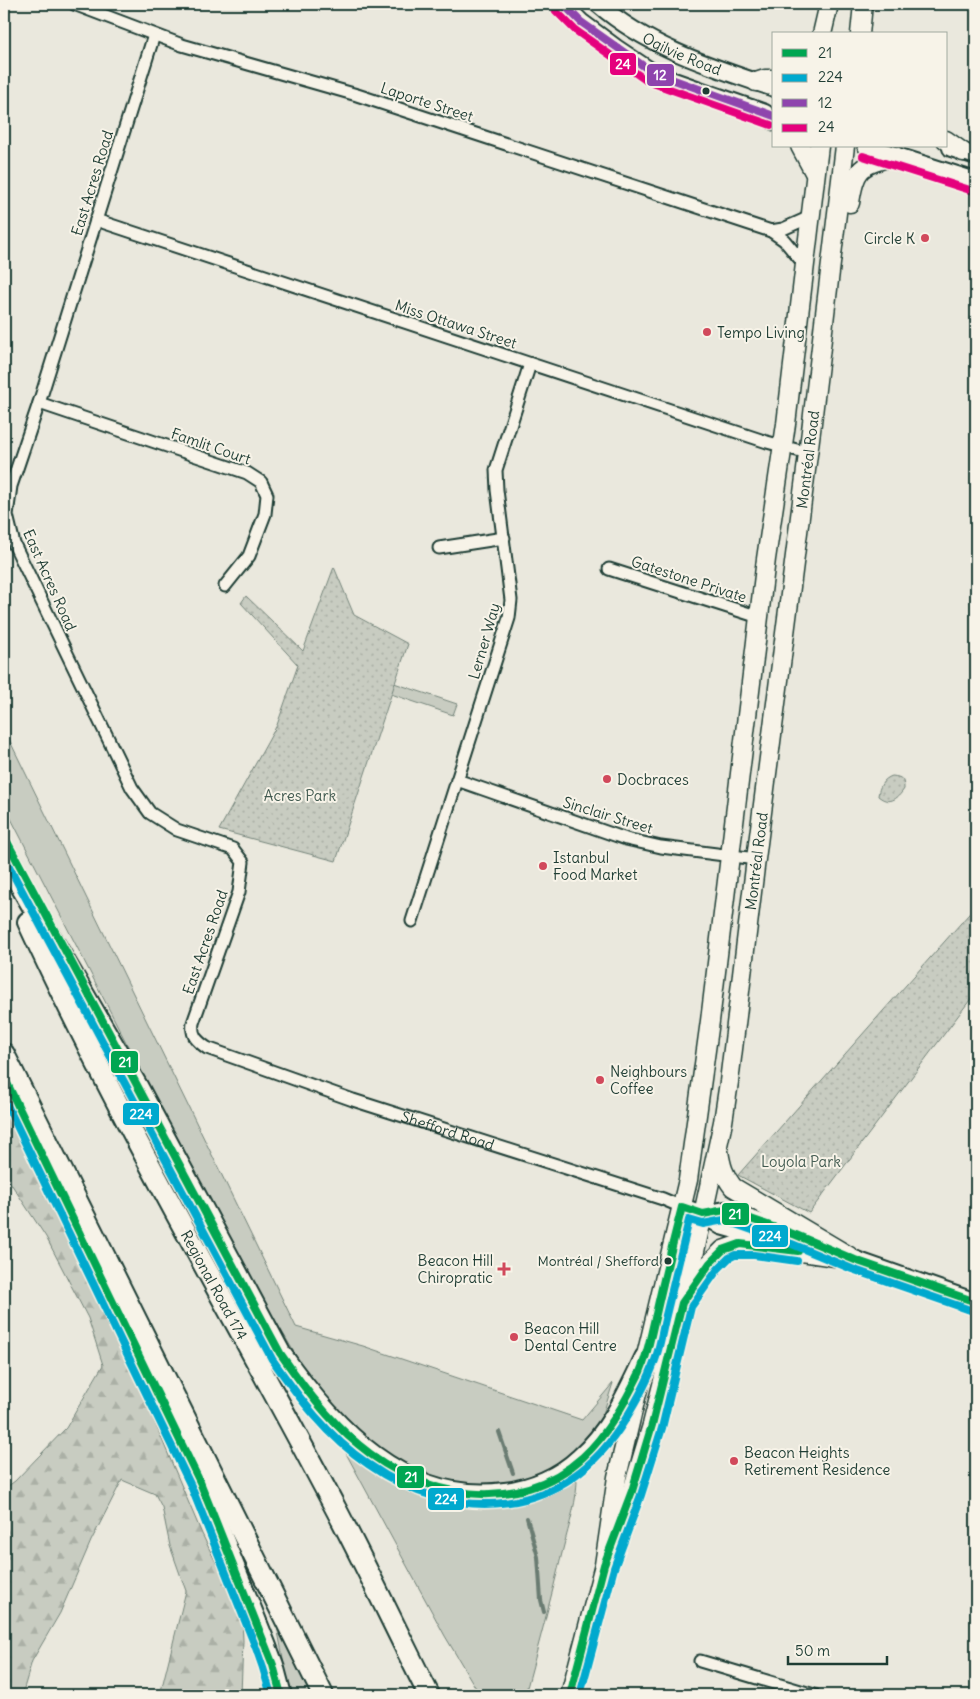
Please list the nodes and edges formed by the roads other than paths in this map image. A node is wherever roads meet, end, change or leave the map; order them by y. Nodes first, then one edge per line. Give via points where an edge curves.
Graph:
1 (74, 4) edge
2 (563, 4) edge
3 (598, 4) edge
4 (829, 4) edge
5 (837, 4) edge
6 (863, 4) edge
7 (822, 32) edge
8 (833, 32) edge
9 (860, 32) edge
10 (154, 35) junction
11 (772, 79) edge
12 (756, 82) junction
13 (772, 87) edge
14 (752, 109) junction
15 (772, 115) edge
16 (772, 121) edge
17 (948, 141) edge
18 (948, 147) edge
19 (801, 148) edge
20 (819, 148) edge
21 (845, 148) edge
22 (872, 148) edge
23 (970, 154) edge
24 (895, 156) junction
25 (816, 174) junction
26 (976, 181) edge
27 (810, 217) junction
28 (96, 220) junction
29 (771, 231) junction
30 (804, 264) junction
31 (830, 270) junction
32 (530, 364) junction
33 (39, 403) junction
34 (783, 446) junction
35 (808, 453) junction
36 (504, 538) junction
37 (439, 548) dead end
38 (609, 569) dead end
39 (225, 586) dead end
40 (759, 616) junction
41 (457, 780) junction
42 (731, 856) junction
43 (4, 858) edge
44 (756, 859) junction
45 (4, 870) edge
46 (412, 920) dead end
47 (196, 1041) joint
48 (4, 1054) edge
49 (718, 1144) junction
50 (682, 1207) junction
51 (703, 1214) junction
52 (855, 1260) junction
53 (122, 1293) junction
54 (976, 1302) edge
55 (682, 1303) junction
56 (645, 1358) junction
57 (604, 1565) junction
58 (700, 1661) dead end
59 (280, 1695) edge
60 (323, 1695) edge
61 (428, 1695) edge
62 (570, 1695) edge
63 (814, 1695) edge

1 - 10 street, Laporte Street
2 - 14 street, Ogilvie Road via 581,22 635,62 671,80
3 - 12 street, Ogilvie Road via 658,45
4 - 7 main road
5 - 8 main road
6 - 9 main road
10 - 28 street, East Acres Road
10 - 29 street, Laporte Street via 358,96
11 - 12 main road
12 - 13 street, Ogilvie Road
14 - 15 street, Ogilvie Road
14 - 16 main road
17 - 23 main road
18 - 23 street
19 - 25 main road
20 - 25 main road, Montréal Road
21 - 31 main road, Montréal Road
22 - 24 street
24 - 26 street
24 - 31 main road via 864,167 852,182 842,246
25 - 27 main road, Montréal Road
27 - 29 street
27 - 30 main road, Montréal Road
28 - 32 street, Miss Ottawa Street
28 - 33 street, East Acres Road
29 - 30 street, Laporte Street via 784,240
30 - 34 main road, Montréal Road
31 - 35 main road, Montréal Road
32 - 34 street, Miss Ottawa Street
32 - 36 street, Lerner Way via 496,470
33 - 39 street, Famlit Court via 247,473 261,482 267,495 265,514 249,556
33 - 47 street, East Acres Road via 11,486 7,515 14,544 132,788 150,813 177,830 233,849 243,862 239,892 193,1023
34 - 35 street, Miss Ottawa Street
34 - 40 main road, Montréal Road
35 - 44 main road, Montréal Road
36 - 37 street
36 - 41 street, Lerner Way via 511,600 509,618
38 - 40 street, Gatestone Private
40 - 42 main road, Montréal Road
41 - 42 street, Sinclair Street via 626,839
41 - 46 street, Lerner Way
42 - 44 street, Sinclair Street
42 - 50 main road, Montréal Road
43 - 56 highway via 136,1086 280,1352 333,1420 374,1457 433,1487 462,1494 518,1492 544,1482 576,1463 599,1439 627,1397
44 - 49 main road, Montréal Road via 730,1082
45 - 61 highway, Regional Road 174 via 69,1010 337,1511
47 - 50 street, Shefford Road via 207,1048 353,1100
48 - 53 highway
49 - 51 main road, Montréal Road
49 - 52 main road via 723,1171 733,1187
50 - 51 street, Shefford Road
50 - 56 main road, Montréal Road
51 - 52 street, Shefford Road via 721,1226
51 - 55 main road, Montréal Road
52 - 54 street, Shefford Road
52 - 55 main road via 740,1244 723,1250 710,1263
53 - 59 highway via 238,1576 270,1658
53 - 60 highway
55 - 57 main road, Montréal Road via 652,1425
56 - 57 main road, Montréal Road via 617,1476
57 - 62 main road, Montréal Road
58 - 63 street

